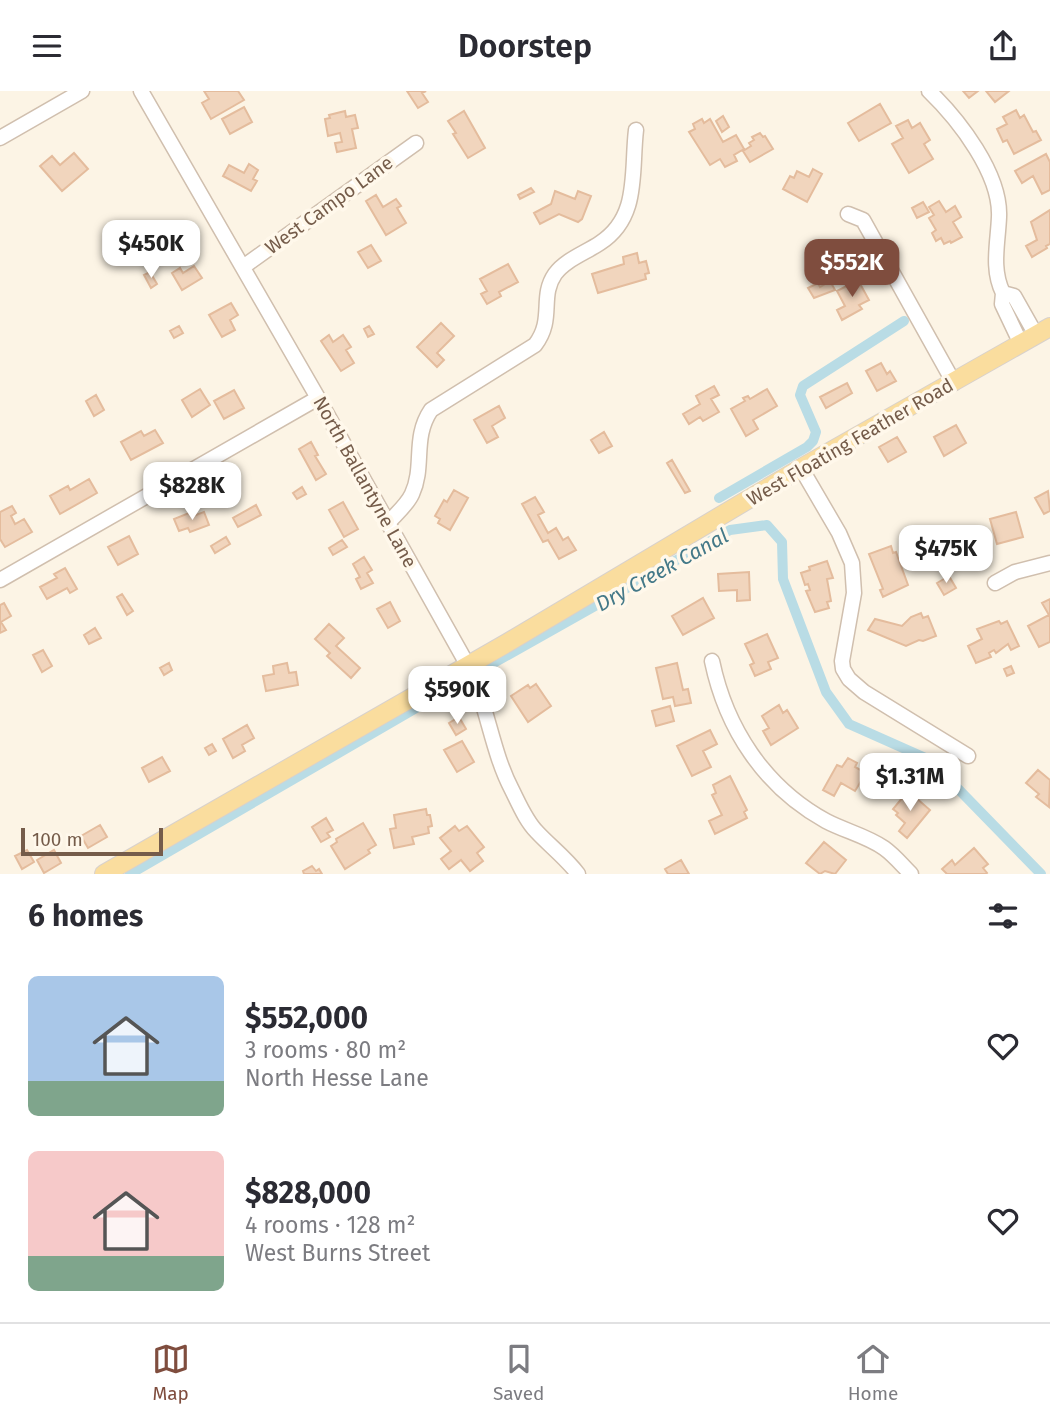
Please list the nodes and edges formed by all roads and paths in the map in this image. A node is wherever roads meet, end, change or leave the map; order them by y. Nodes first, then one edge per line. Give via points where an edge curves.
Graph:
1 (82, 91) edge
2 (141, 91) edge
3 (929, 91) edge
4 (636, 130) dead end
5 (0, 138) edge
6 (416, 143) dead end
7 (848, 214) dead end
8 (243, 267) junction
9 (1036, 335) edge
10 (954, 383) junction
11 (318, 398) junction
12 (801, 468) junction
13 (388, 523) junction
14 (1050, 563) edge
15 (0, 580) edge
16 (995, 583) dead end
17 (712, 661) dead end
18 (467, 664) junction
19 (968, 755) dead end
20 (104, 874) edge
21 (578, 874) edge
22 (911, 874) edge

1 - 5 street
2 - 8 street, North Ballantyne Lane
3 - 9 street via 954,118 992,182 999,215 998,282 1003,292 1014,296
4 - 13 street via 630,205 619,226 556,272 547,297 547,323 536,345 431,410 419,436 413,493
6 - 8 street, West Campo Lane
7 - 10 street via 863,220
8 - 11 street, North Ballantyne Lane
9 - 10 main road, West Floating Feather Road
10 - 12 main road, West Floating Feather Road
11 - 13 street, North Ballantyne Lane
11 - 15 street
12 - 18 main road, West Floating Feather Road
12 - 19 street via 852,563 853,593 843,669 864,692
13 - 18 street, North Ballantyne Lane
14 - 16 street via 1015,572
17 - 22 street via 731,721 774,782 807,810 886,849
18 - 20 main road, West Floating Feather Road
18 - 21 street, North Ballantyne Lane via 511,789 536,831

